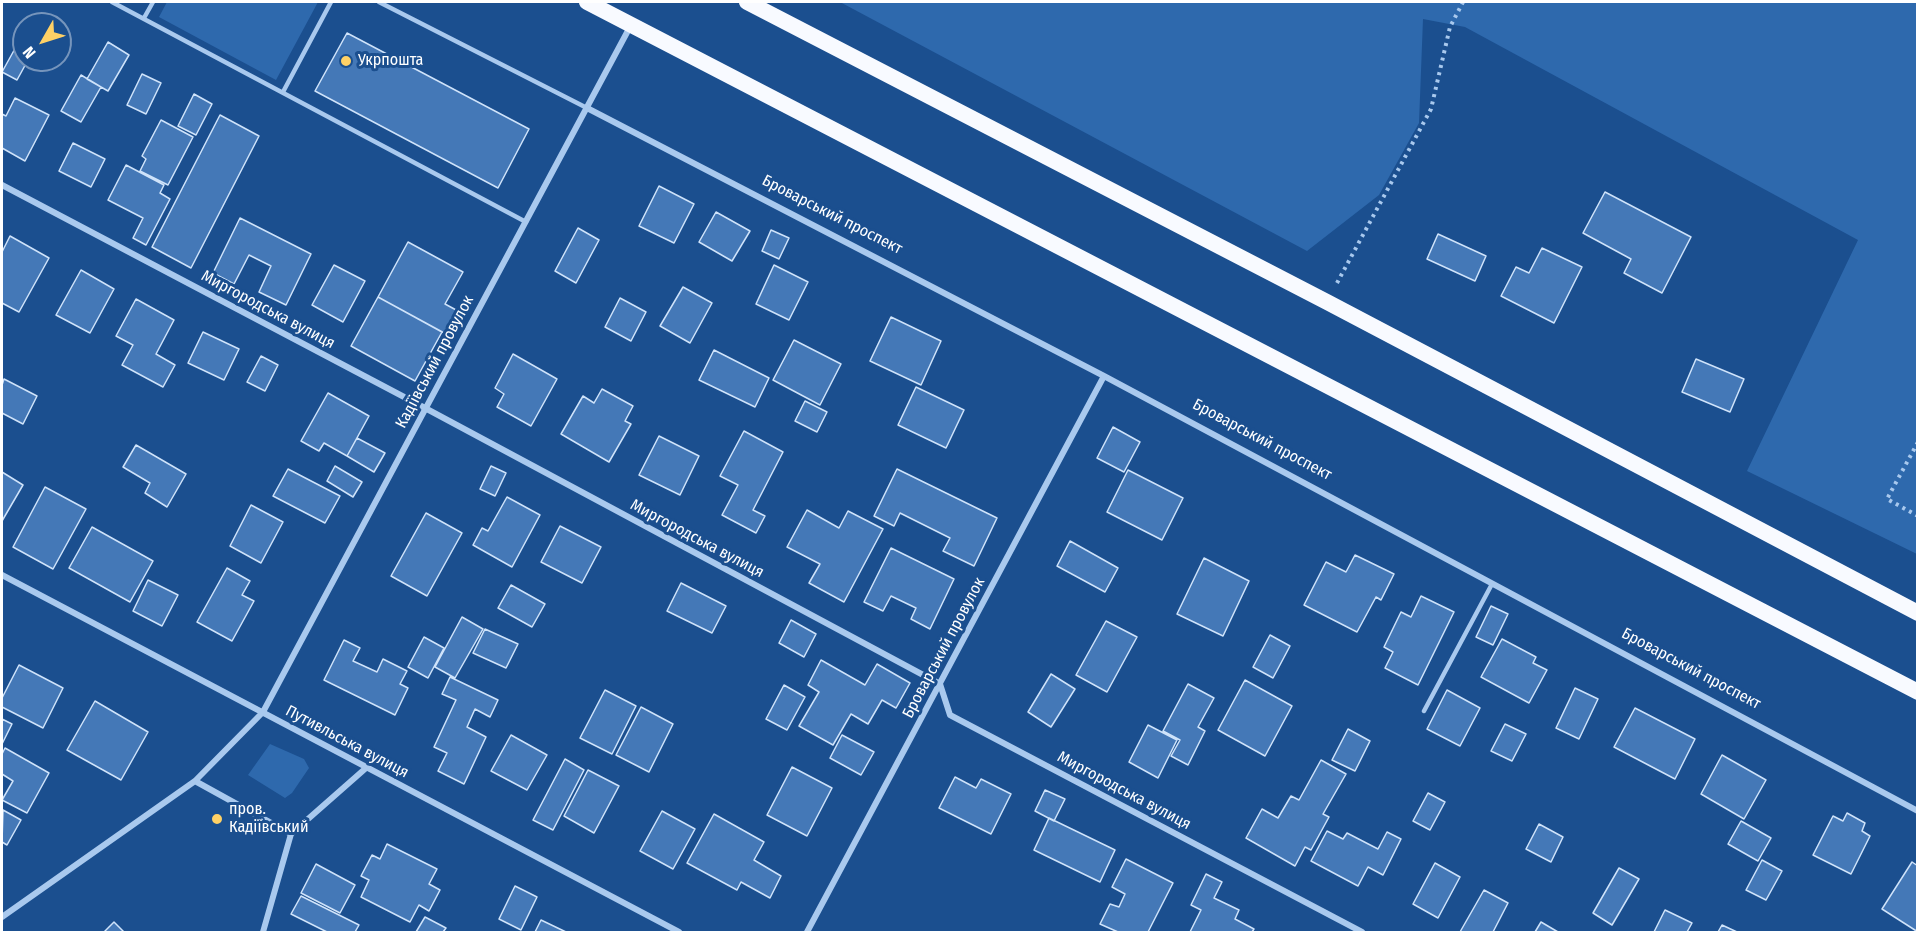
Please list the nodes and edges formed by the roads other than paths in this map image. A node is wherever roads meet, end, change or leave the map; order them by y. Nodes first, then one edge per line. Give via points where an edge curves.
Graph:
1 (112, 2) edge
2 (153, 2) edge
3 (331, 2) edge
4 (379, 2) edge
5 (587, 2) edge
6 (747, 2) edge
7 (144, 18) junction
8 (632, 24) junction
9 (283, 92) junction
10 (587, 108) junction
11 (2, 185) edge
12 (526, 222) junction
13 (1104, 376) junction
14 (425, 408) junction
15 (2, 575) edge
16 (1492, 584) junction
17 (1917, 613) edge
18 (940, 684) junction
19 (1917, 692) edge
20 (1424, 711) dead end
21 (263, 712) junction
22 (366, 768) junction
23 (195, 781) junction
24 (1917, 811) edge
25 (291, 834) junction
26 (2, 916) edge
27 (263, 933) edge
28 (679, 933) edge
29 (807, 933) edge
30 (1362, 933) edge

1 - 7 lane
2 - 7 lane
3 - 9 lane
4 - 10 lane
5 - 8 highway
6 - 17 highway
7 - 9 lane
8 - 10 street, Кадіївський провулок
8 - 19 highway
9 - 12 lane
10 - 12 street, Кадіївський провулок
10 - 13 street, Броварський проспект
11 - 14 street, Миргородська вулиця
12 - 14 street, Кадіївський провулок
13 - 16 street, Броварський проспект
13 - 18 street, Броварський провулок
14 - 18 street, Миргородська вулиця
14 - 21 street, Кадіївський провулок
15 - 21 street, Путивльська вулиця
16 - 20 lane
16 - 24 street, Броварський проспект
18 - 29 street, Броварський провулок
18 - 30 street, Миргородська вулиця via 950,715
21 - 22 street, Путивльська вулиця
21 - 23 street, Кадіївський провулок
22 - 25 street
22 - 28 street, Путивльська вулиця
23 - 25 street
23 - 26 street, Кадіївський провулок
25 - 27 street

